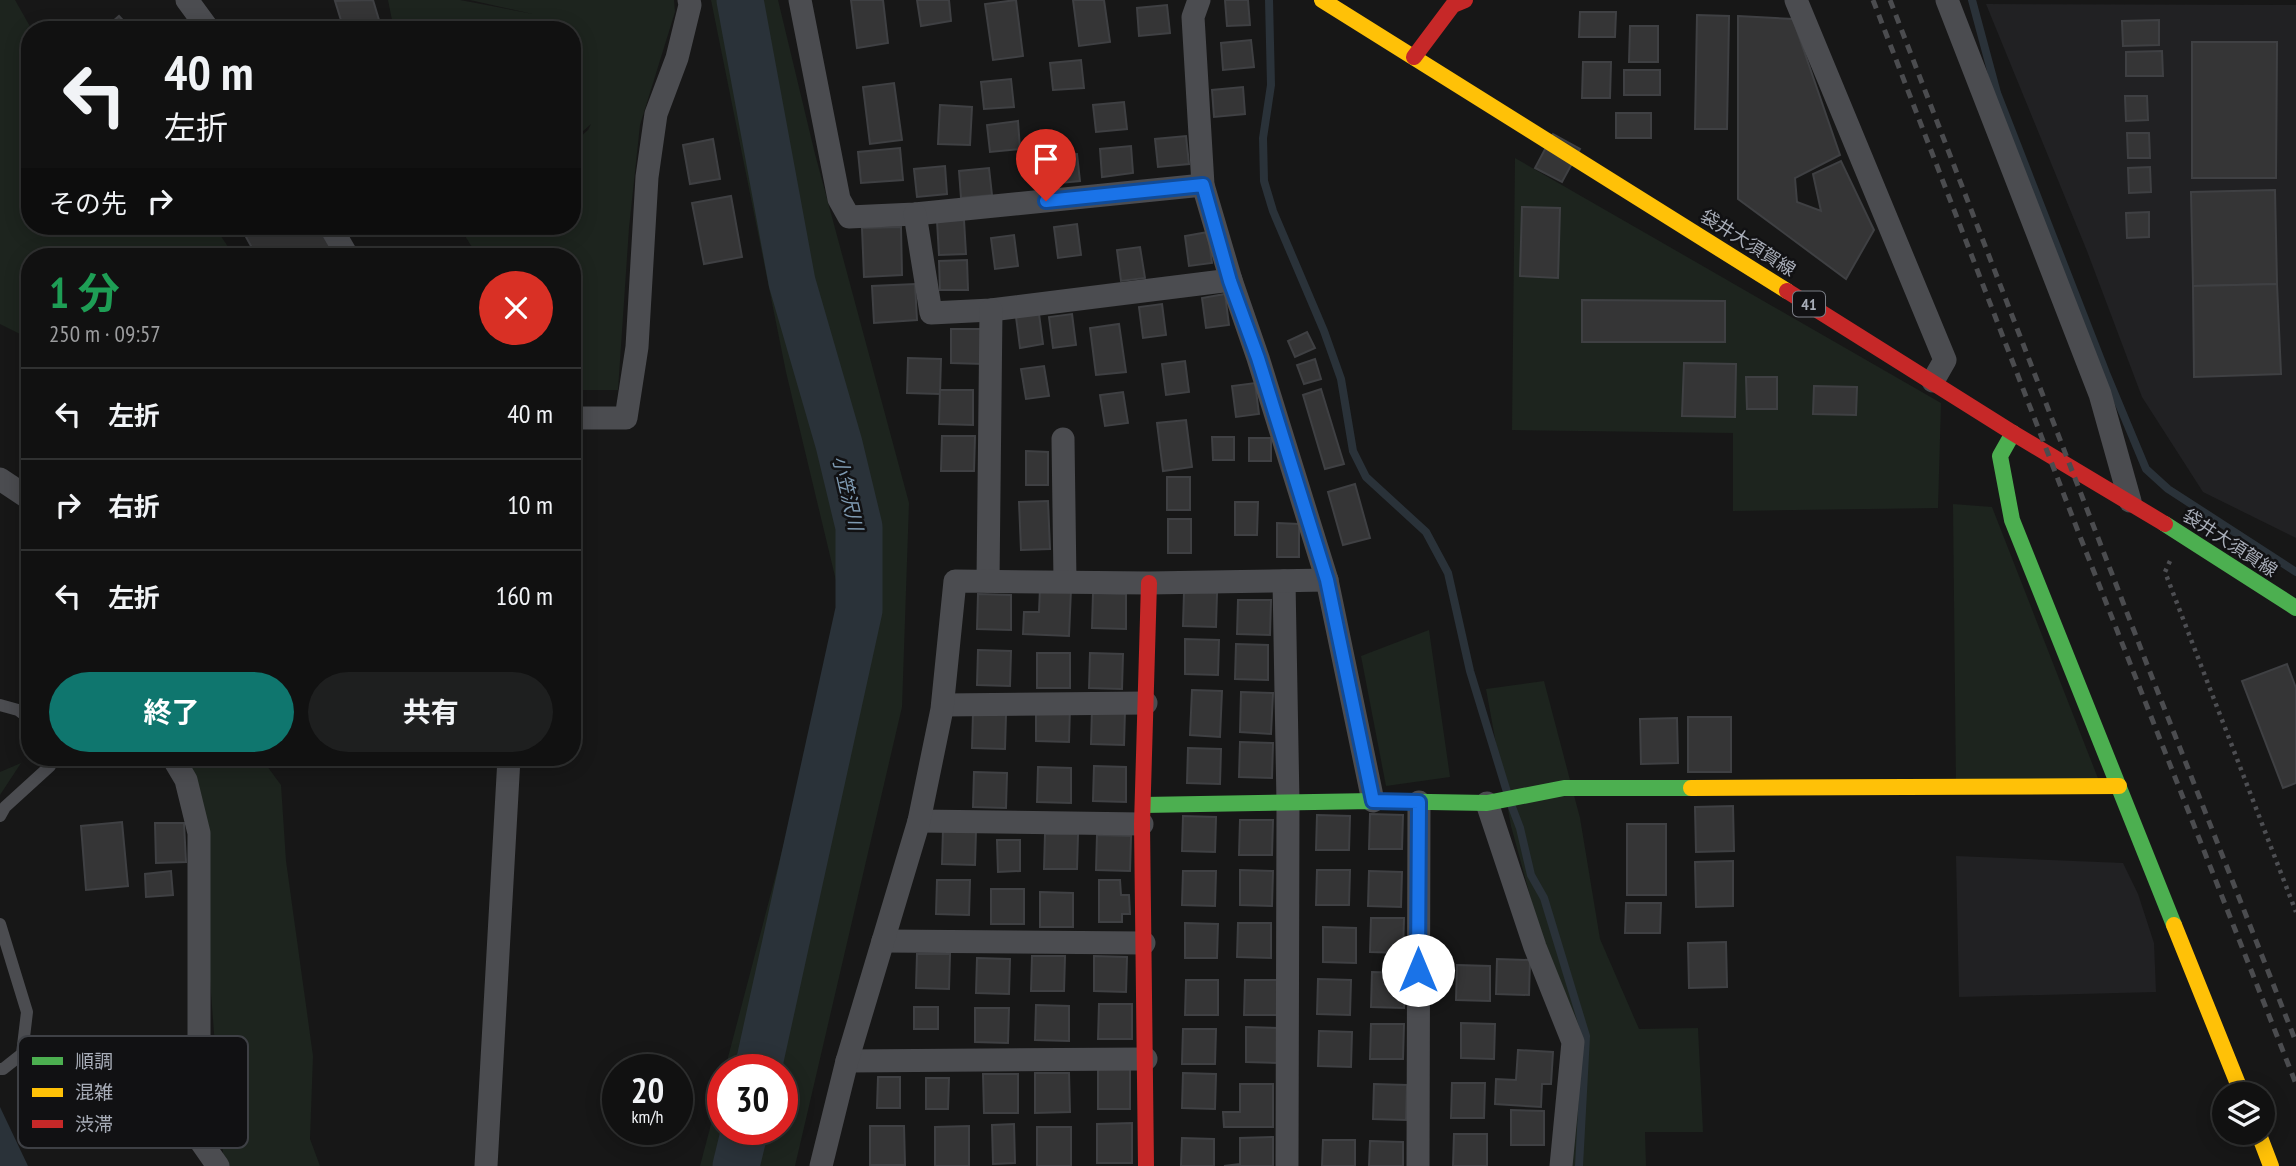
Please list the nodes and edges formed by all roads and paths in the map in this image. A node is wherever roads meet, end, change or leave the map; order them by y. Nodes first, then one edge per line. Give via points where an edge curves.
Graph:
1 (187, 0) edge
2 (688, 0) edge
3 (800, 0) edge
4 (1199, 0) edge
5 (1322, 0) edge
6 (1465, 0) edge
7 (1796, 0) edge
8 (1947, 0) edge
9 (202, 21) edge
10 (1414, 57) junction
11 (1203, 185) junction
12 (915, 214) junction
13 (1230, 281) junction
14 (991, 310) junction
15 (1933, 381) junction
16 (581, 418) edge
17 (2013, 433) junction
18 (1063, 439) dead end
19 (0, 479) edge
20 (21, 493) edge
21 (2130, 501) junction
22 (2183, 536) junction
23 (1327, 580) junction
24 (988, 581) junction
25 (1065, 581) junction
26 (1284, 581) junction
27 (1149, 583) junction
28 (2296, 608) edge
29 (1146, 703) junction
30 (0, 705) edge
31 (943, 705) junction
32 (21, 712) edge
33 (50, 766) edge
34 (178, 766) edge
35 (509, 766) edge
36 (2119, 786) junction
37 (1373, 801) junction
38 (1419, 802) junction
39 (1288, 803) junction
40 (1487, 803) junction
41 (1142, 815) junction
42 (0, 816) edge
43 (919, 821) junction
44 (2296, 912) edge
45 (0, 924) edge
46 (883, 941) junction
47 (1144, 943) junction
48 (24, 1036) edge
49 (199, 1036) edge
50 (18, 1057) edge
51 (1146, 1059) junction
52 (847, 1061) junction
53 (0, 1069) edge
54 (2237, 1082) edge
55 (2263, 1145) edge
56 (205, 1148) edge
57 (218, 1166) edge
58 (486, 1166) edge
59 (821, 1166) edge
60 (1146, 1166) edge
61 (1287, 1166) edge
62 (1418, 1166) edge
63 (1561, 1166) edge
64 (2272, 1166) edge

1 - 9 street
2 - 16 street via 677,58 656,114 647,177 638,347 626,418
3 - 12 street via 839,199 849,217
4 - 11 street via 1193,17
5 - 10 street, 袋井大須賀線 / 41
6 - 10 street via 1453,5
7 - 15 street via 1945,360
8 - 21 street via 2100,394
10 - 15 street, 袋井大須賀線 / 41
11 - 12 street
11 - 13 street
12 - 14 street via 931,313
13 - 14 street
13 - 23 street
14 - 24 street
15 - 17 street, 袋井大須賀線 / 41
17 - 21 street, 袋井大須賀線 / 41
17 - 36 street via 2000,456 2012,520
18 - 25 street
19 - 20 street
21 - 22 street, 袋井大須賀線 / 41
22 - 28 street, 袋井大須賀線 / 41
22 - 44 path via 2165,572
23 - 26 street
23 - 37 street
24 - 25 street
24 - 31 street via 954,581
25 - 27 street
26 - 27 street
26 - 39 street
27 - 29 street
29 - 31 street
29 - 41 street
30 - 32 lane
31 - 43 street
33 - 42 lane
34 - 49 street via 186,780 199,833
35 - 58 street
36 - 40 street via 1564,788
36 - 54 street
37 - 38 street
37 - 39 street
38 - 40 street
38 - 62 street
39 - 41 street
39 - 61 street
40 - 63 street via 1535,947 1573,1042
41 - 43 street
41 - 47 street
43 - 46 street
45 - 48 lane via 27,1012
46 - 47 street
46 - 52 street
47 - 51 street
50 - 53 lane
51 - 52 street
51 - 60 street
52 - 59 street
55 - 64 street
56 - 57 street

